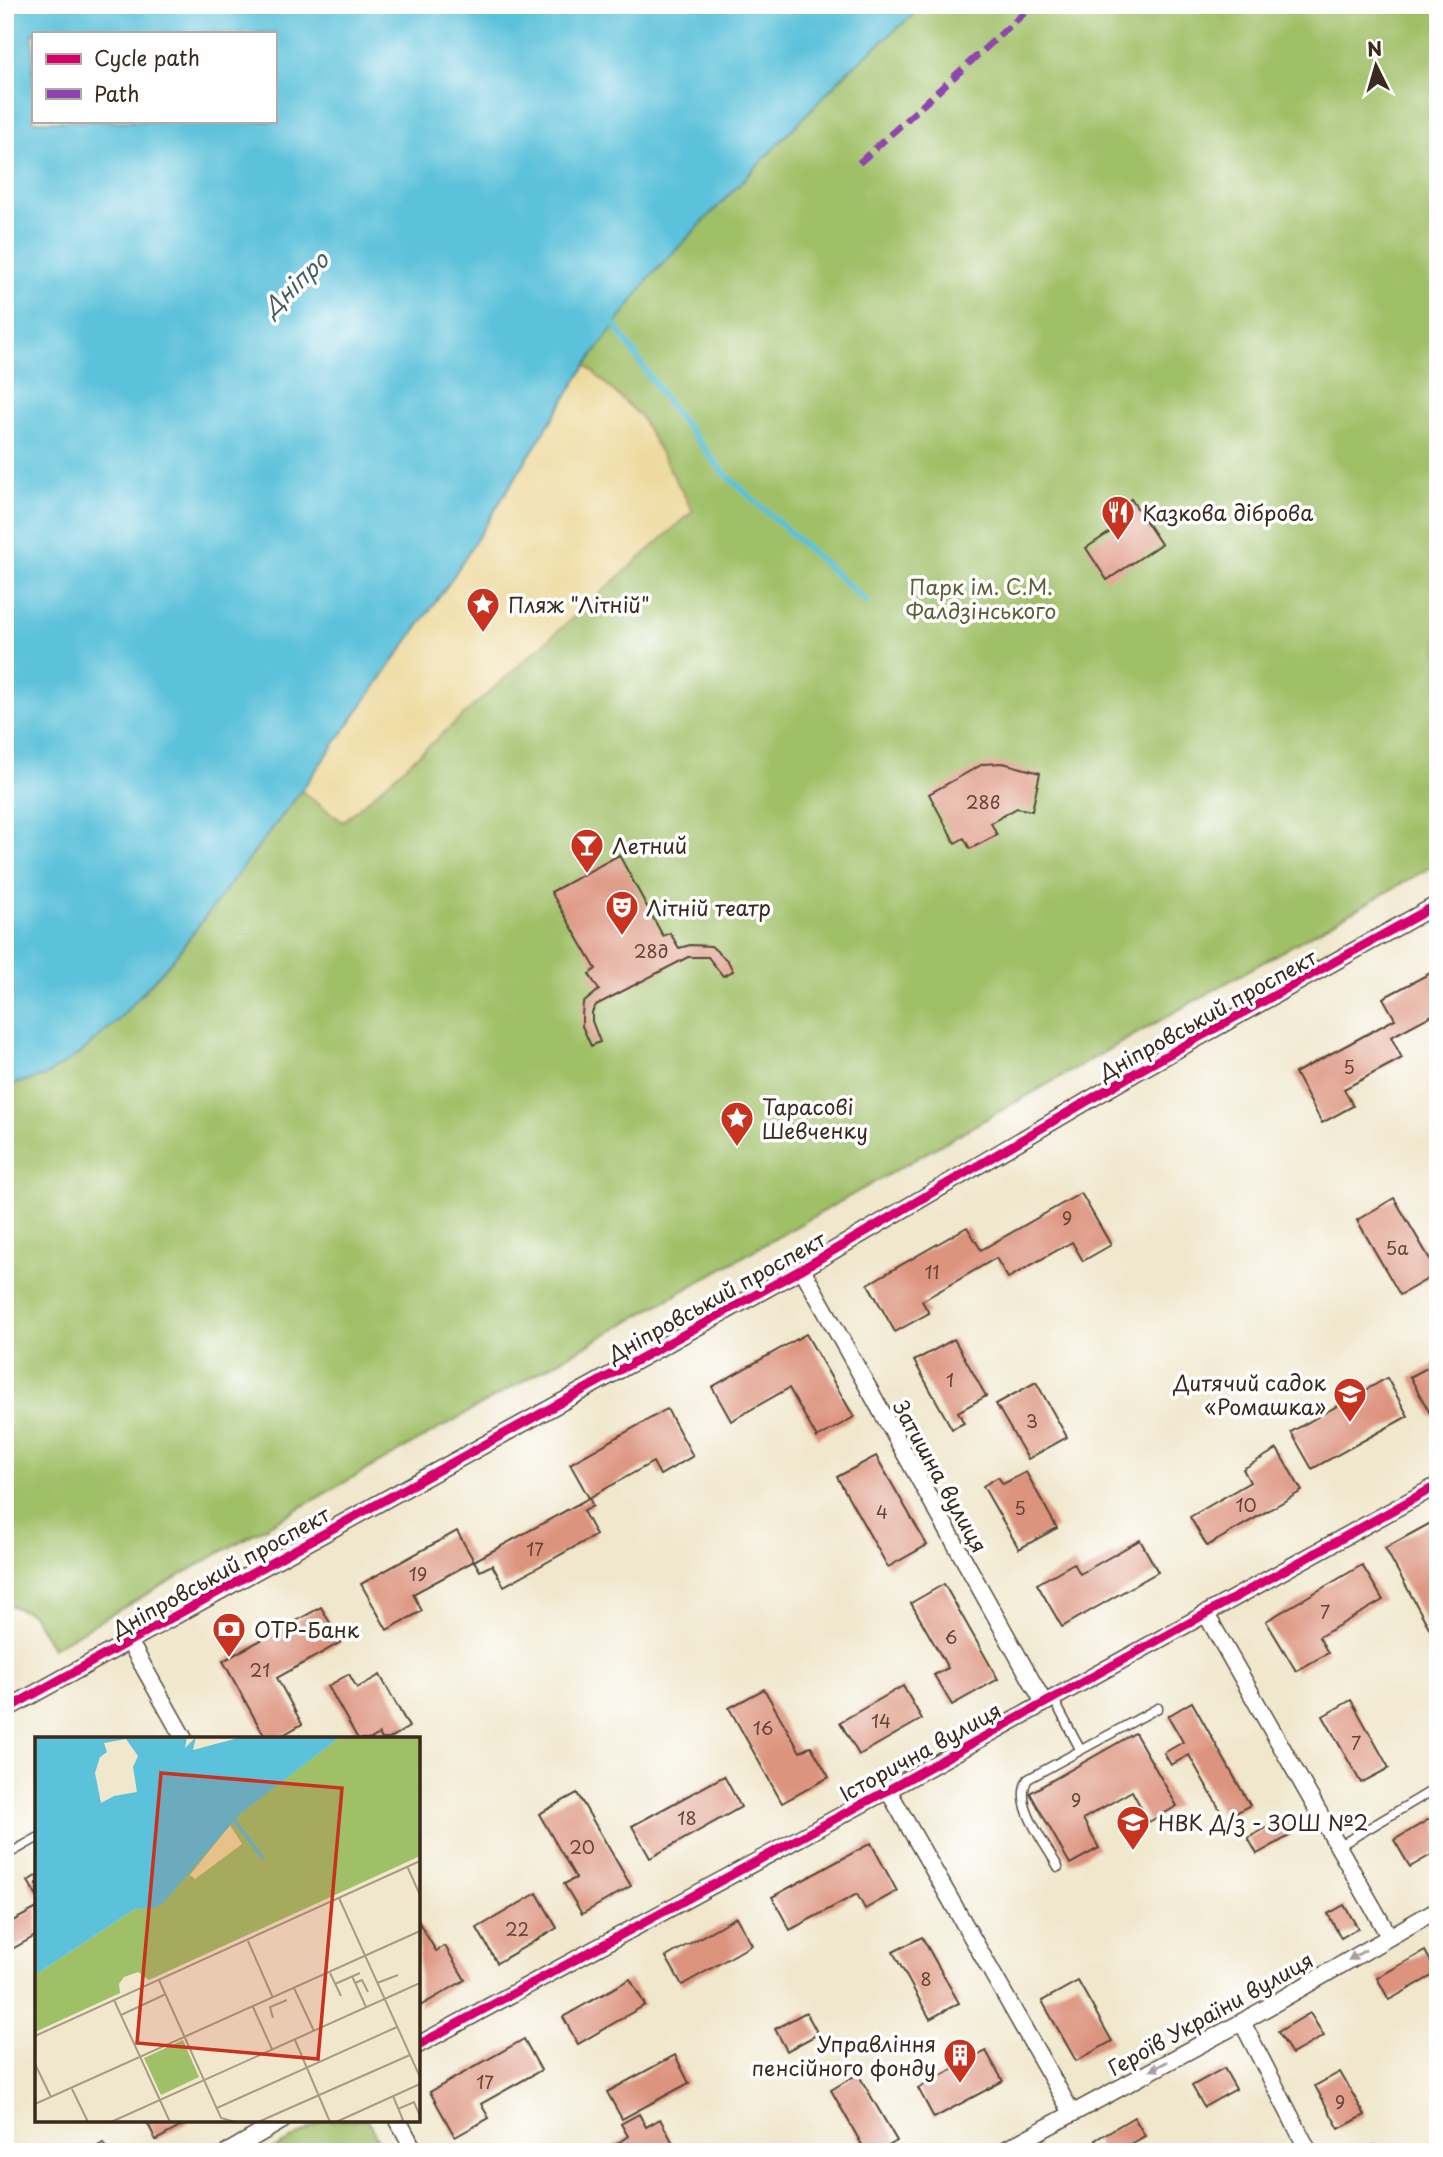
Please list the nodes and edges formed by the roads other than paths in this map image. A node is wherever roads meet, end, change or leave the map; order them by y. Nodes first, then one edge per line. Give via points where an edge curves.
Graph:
1 (1438, 904) edge
2 (802, 1269) junction
3 (1438, 1485) edge
4 (1206, 1614) junction
5 (129, 1641) junction
6 (1048, 1700) junction
7 (1158, 1708) dead end
8 (5, 1710) edge
9 (183, 1737) edge
10 (1080, 1749) junction
11 (1438, 1787) edge
12 (888, 1790) junction
13 (35, 1839) edge
14 (1339, 1846) junction
15 (5, 1856) edge
16 (1058, 1867) dead end
17 (1438, 1909) edge
18 (1389, 1936) junction
19 (1241, 2022) junction
20 (420, 2044) edge
21 (1072, 2112) junction
22 (280, 2122) edge
23 (399, 2122) edge
24 (228, 2152) edge
25 (415, 2152) edge
26 (1001, 2152) edge
27 (1309, 2152) edge

1 - 2 street, Дніпровський проспект via 1135,1073
2 - 5 street, Дніпровський проспект
2 - 6 street, Затишна вулиця
3 - 4 street, Історична вулиця
4 - 6 street, Історична вулиця
4 - 14 street
5 - 8 street, Дніпровський проспект
5 - 9 street
6 - 10 lane
6 - 12 street, Історична вулиця
7 - 10 lane
10 - 16 lane via 1028,1779 1024,1786 1023,1802
11 - 14 lane
12 - 20 street, Історична вулиця
12 - 21 street
13 - 15 lane
14 - 18 street
17 - 18 street, Героїв України вулиця
18 -> 19 street, Героїв України вулиця
19 -> 21 street, Героїв України вулиця
19 - 27 street
21 - 26 street, Героїв України вулиця
22 - 24 street
23 - 25 street

